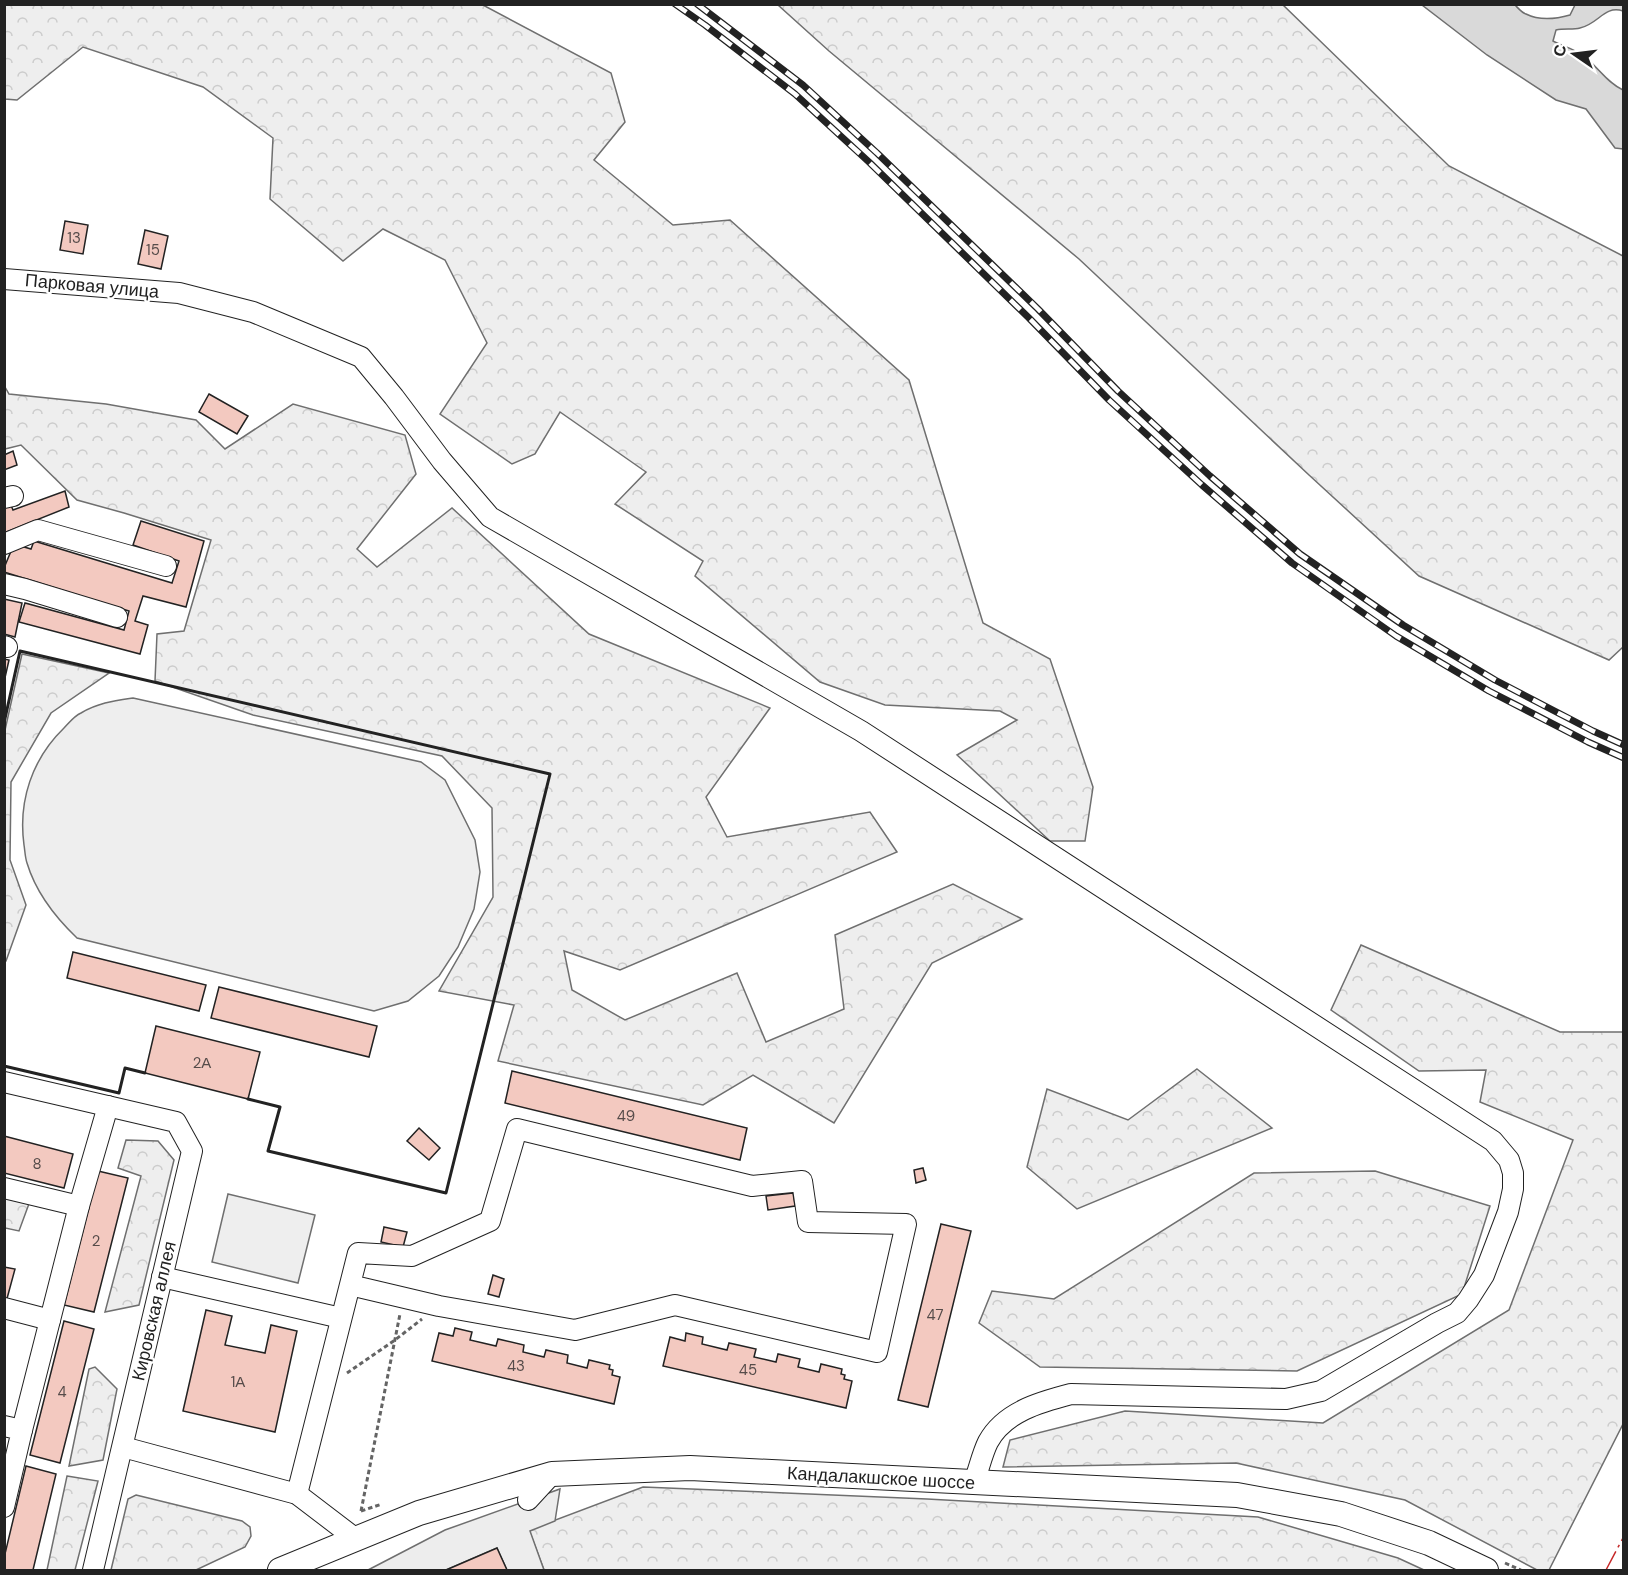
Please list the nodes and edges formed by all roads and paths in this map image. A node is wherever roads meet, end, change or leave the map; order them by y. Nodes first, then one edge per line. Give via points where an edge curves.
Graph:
1 (4, 279) edge
2 (4, 544) edge
3 (166, 566) dead end
4 (4, 584) edge
5 (117, 617) dead end
6 (4, 1082) edge
7 (108, 1106) junction
8 (4, 1188) edge
9 (78, 1206) junction
10 (162, 1277) junction
11 (350, 1285) junction
12 (404, 1297) junction
13 (439, 1306) junction
14 (4, 1308) edge
15 (341, 1318) junction
16 (50, 1320) junction
17 (395, 1340) junction
18 (323, 1389) junction
19 (14, 1428) edge
20 (123, 1447) junction
21 (552, 1474) junction
22 (974, 1482) junction
23 (297, 1494) junction
24 (528, 1500) dead end
25 (4, 1507) edge
26 (356, 1539) junction
27 (308, 1566) edge
28 (93, 1570) edge
29 (280, 1570) edge
30 (1486, 1570) edge

1 - 22 street, Парковая улица via 179,293 253,312 361,357 490,517 861,731 1493,1141 1509,1160 1513,1189 1508,1212 1484,1275 1457,1312 1321,1391 1287,1399 1071,1395 1042,1401 999,1426 987,1443
2 - 3 street via 38,530
4 - 5 street
6 - 7 street, Кировская аллея
7 - 9 street
7 - 10 street, Кировская аллея via 176,1122 192,1151
8 - 9 street
9 - 16 street
10 - 15 street
10 - 20 street, Кировская аллея
11 - 12 street
11 - 13 street via 358,1253 412,1256 490,1221 517,1129 752,1186 802,1181 808,1222 906,1224 877,1352 675,1305 575,1330
11 - 15 street
12 - 13 street
12 - 17 path
13 - 17 path
14 - 16 street
15 - 18 street
16 - 19 street
17 - 18 path
17 - 26 path
18 - 23 street
19 - 25 street
20 - 23 street
20 - 28 street, Кировская аллея
21 - 22 main road, Кандалакшское шоссе via 690,1468
21 - 24 street
21 - 26 main road, Кандалакшское шоссе via 419,1513
22 - 30 main road, Кандалакшское шоссе via 1237,1495 1341,1514 1429,1543
23 - 26 street
26 - 27 main road, Кандалакшское шоссе
27 - 29 main road, Кандалакшское шоссе

